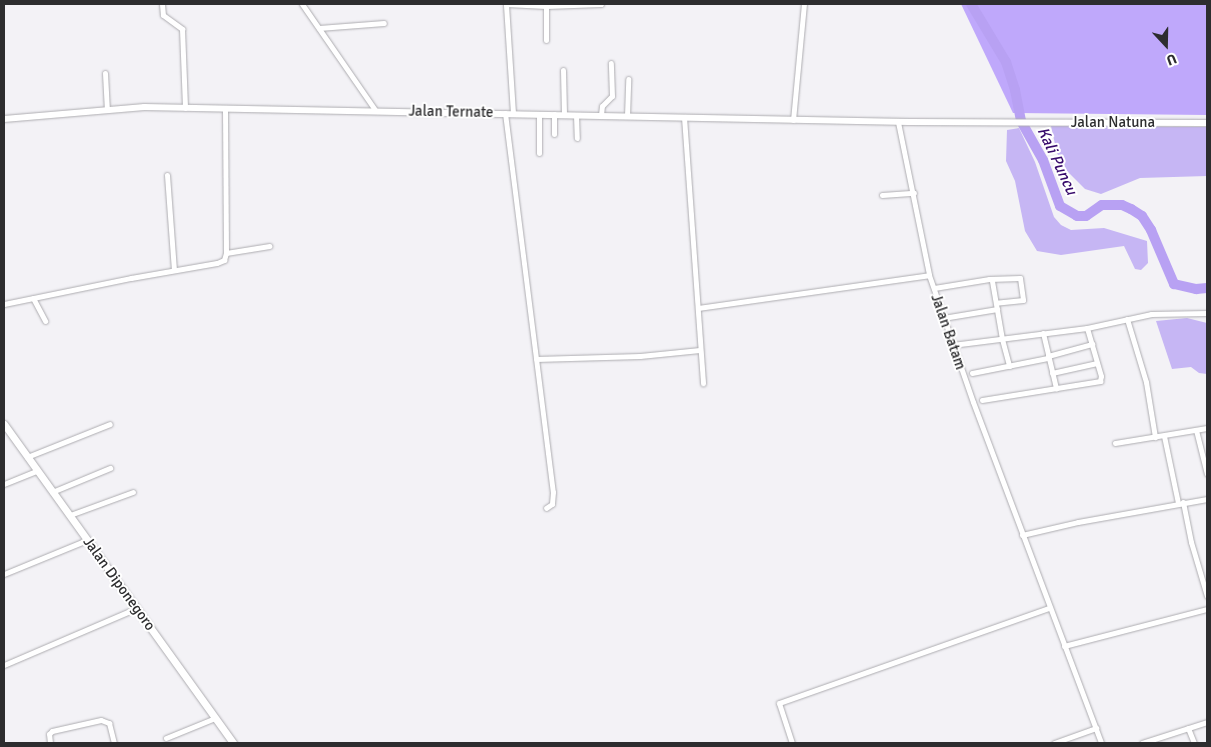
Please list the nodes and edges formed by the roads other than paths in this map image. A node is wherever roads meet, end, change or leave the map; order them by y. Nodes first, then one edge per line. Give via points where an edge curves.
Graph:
1 (162, 4) edge
2 (302, 4) edge
3 (506, 4) edge
4 (601, 4) edge
5 (804, 4) edge
6 (546, 6) junction
7 (384, 23) dead end
8 (319, 28) junction
9 (546, 40) dead end
10 (611, 63) dead end
11 (563, 70) dead end
12 (105, 73) dead end
13 (628, 79) dead end
14 (186, 108) junction
15 (225, 108) junction
16 (107, 110) junction
17 (375, 110) junction
18 (505, 113) junction
19 (513, 113) junction
20 (539, 114) junction
21 (554, 114) junction
22 (564, 114) junction
23 (576, 115) junction
24 (601, 115) junction
25 (627, 116) junction
26 (684, 117) junction
27 (4, 119) edge
28 (793, 120) junction
29 (898, 122) junction
30 (1207, 122) edge
31 (554, 134) dead end
32 (577, 138) dead end
33 (539, 153) dead end
34 (166, 175) dead end
35 (914, 193) junction
36 (882, 196) dead end
37 (269, 246) dead end
38 (226, 253) junction
39 (174, 270) junction
40 (929, 275) junction
41 (992, 281) junction
42 (934, 288) junction
43 (33, 298) junction
44 (4, 304) edge
45 (996, 306) junction
46 (698, 308) junction
47 (1207, 313) edge
48 (943, 318) junction
49 (1127, 319) junction
50 (45, 321) dead end
51 (1087, 328) junction
52 (1043, 333) junction
53 (1002, 338) junction
54 (1092, 344) junction
55 (952, 345) junction
56 (700, 350) junction
57 (1048, 357) junction
58 (536, 359) junction
59 (1097, 364) junction
60 (1009, 366) junction
61 (972, 373) dead end
62 (1052, 373) junction
63 (703, 383) dead end
64 (1056, 388) junction
65 (982, 400) dead end
66 (4, 424) edge
67 (110, 424) dead end
68 (1207, 428) edge
69 (1196, 430) junction
70 (1164, 436) junction
71 (1156, 437) junction
72 (1115, 443) dead end
73 (27, 457) junction
74 (110, 468) dead end
75 (37, 471) junction
76 (1207, 474) edge
77 (4, 484) edge
78 (52, 492) junction
79 (133, 492) dead end
80 (1207, 498) edge
81 (1180, 503) junction
82 (546, 508) dead end
83 (70, 515) junction
84 (1022, 534) junction
85 (86, 540) junction
86 (4, 574) edge
87 (1207, 596) edge
88 (137, 608) junction
89 (1049, 608) junction
90 (1207, 609) edge
91 (1064, 646) junction
92 (4, 665) edge
93 (215, 718) junction
94 (1207, 722) edge
95 (1096, 728) junction
96 (1188, 728) junction
97 (166, 738) dead end
98 (50, 743) edge
99 (114, 743) edge
100 (233, 743) edge
101 (792, 743) edge
102 (1054, 743) edge
103 (1101, 743) edge
104 (1142, 743) edge
105 (1194, 743) edge

1 - 14 street via 164,15 182,29
2 - 8 street
3 - 6 street
3 - 19 street
4 - 6 street
5 - 28 street
6 - 9 street
7 - 8 street
8 - 17 street
10 - 24 street via 612,96 602,106
11 - 22 street
12 - 16 street
13 - 25 street
14 - 15 street, Jalan Ternate
14 - 16 street, Jalan Ternate
15 - 17 street, Jalan Ternate
15 - 38 street
16 - 27 street, Jalan Ternate
17 - 18 street, Jalan Ternate
18 - 19 street, Jalan Ternate
18 - 58 street
19 - 20 street, Jalan Ternate
20 - 21 street, Jalan Ternate
20 - 33 street
21 - 22 street, Jalan Ternate
21 - 31 street
22 - 23 street, Jalan Ternate
23 - 24 street, Jalan Ternate
23 - 32 street
24 - 25 street, Jalan Ternate
25 - 26 street, Jalan Ternate
26 - 28 street, Jalan Ternate
26 - 46 street
28 - 29 street, Jalan Ternate
29 - 30 street, Jalan Natuna
29 - 35 street, Jalan Batam
34 - 39 street
35 - 36 street
35 - 40 street, Jalan Batam
37 - 38 street
38 - 39 street via 220,262
39 - 43 street
40 - 42 street, Jalan Batam
40 - 46 street
41 - 42 street
41 - 45 street
41 - 45 street via 1020,278 1023,296 1022,300
42 - 48 street, Jalan Batam
43 - 44 street
43 - 50 street
45 - 48 street
45 - 53 street
46 - 56 street
47 - 49 street via 1156,313
48 - 55 street, Jalan Batam
49 - 51 street
49 - 71 street via 1146,382
51 - 52 street
51 - 54 street
52 - 53 street
52 - 57 street
53 - 55 street
53 - 60 street
54 - 57 street
54 - 59 street
55 - 84 street, Jalan Batam
56 - 58 street via 640,356
56 - 63 street
57 - 60 street
57 - 62 street
58 - 82 street via 553,492 552,504
59 - 62 street
59 - 64 street via 1100,380
60 - 61 street
62 - 64 street
64 - 65 street
66 - 73 main road, Jalan Diponegoro
67 - 73 street
68 - 69 street
69 - 70 street
69 - 76 street
70 - 71 street
70 - 81 street
71 - 72 street
73 - 75 main road, Jalan Diponegoro
74 - 78 street
75 - 77 street
75 - 78 main road, Jalan Diponegoro
78 - 83 main road, Jalan Diponegoro
79 - 83 street
80 - 81 street
81 - 84 street
81 - 87 street
83 - 85 main road, Jalan Diponegoro
84 - 89 street, Jalan Batam
85 - 86 street
85 - 88 main road, Jalan Diponegoro
88 - 92 street
88 - 93 main road, Jalan Diponegoro
89 - 91 street, Jalan Batam
89 - 101 street via 778,704
90 - 91 street
91 - 95 street, Jalan Batam
93 - 97 street
93 - 100 main road, Jalan Diponegoro
94 - 96 street
95 - 102 street
95 - 103 street, Jalan Batam
96 - 104 street
96 - 105 street
98 - 99 street via 52,731 101,720 109,722

